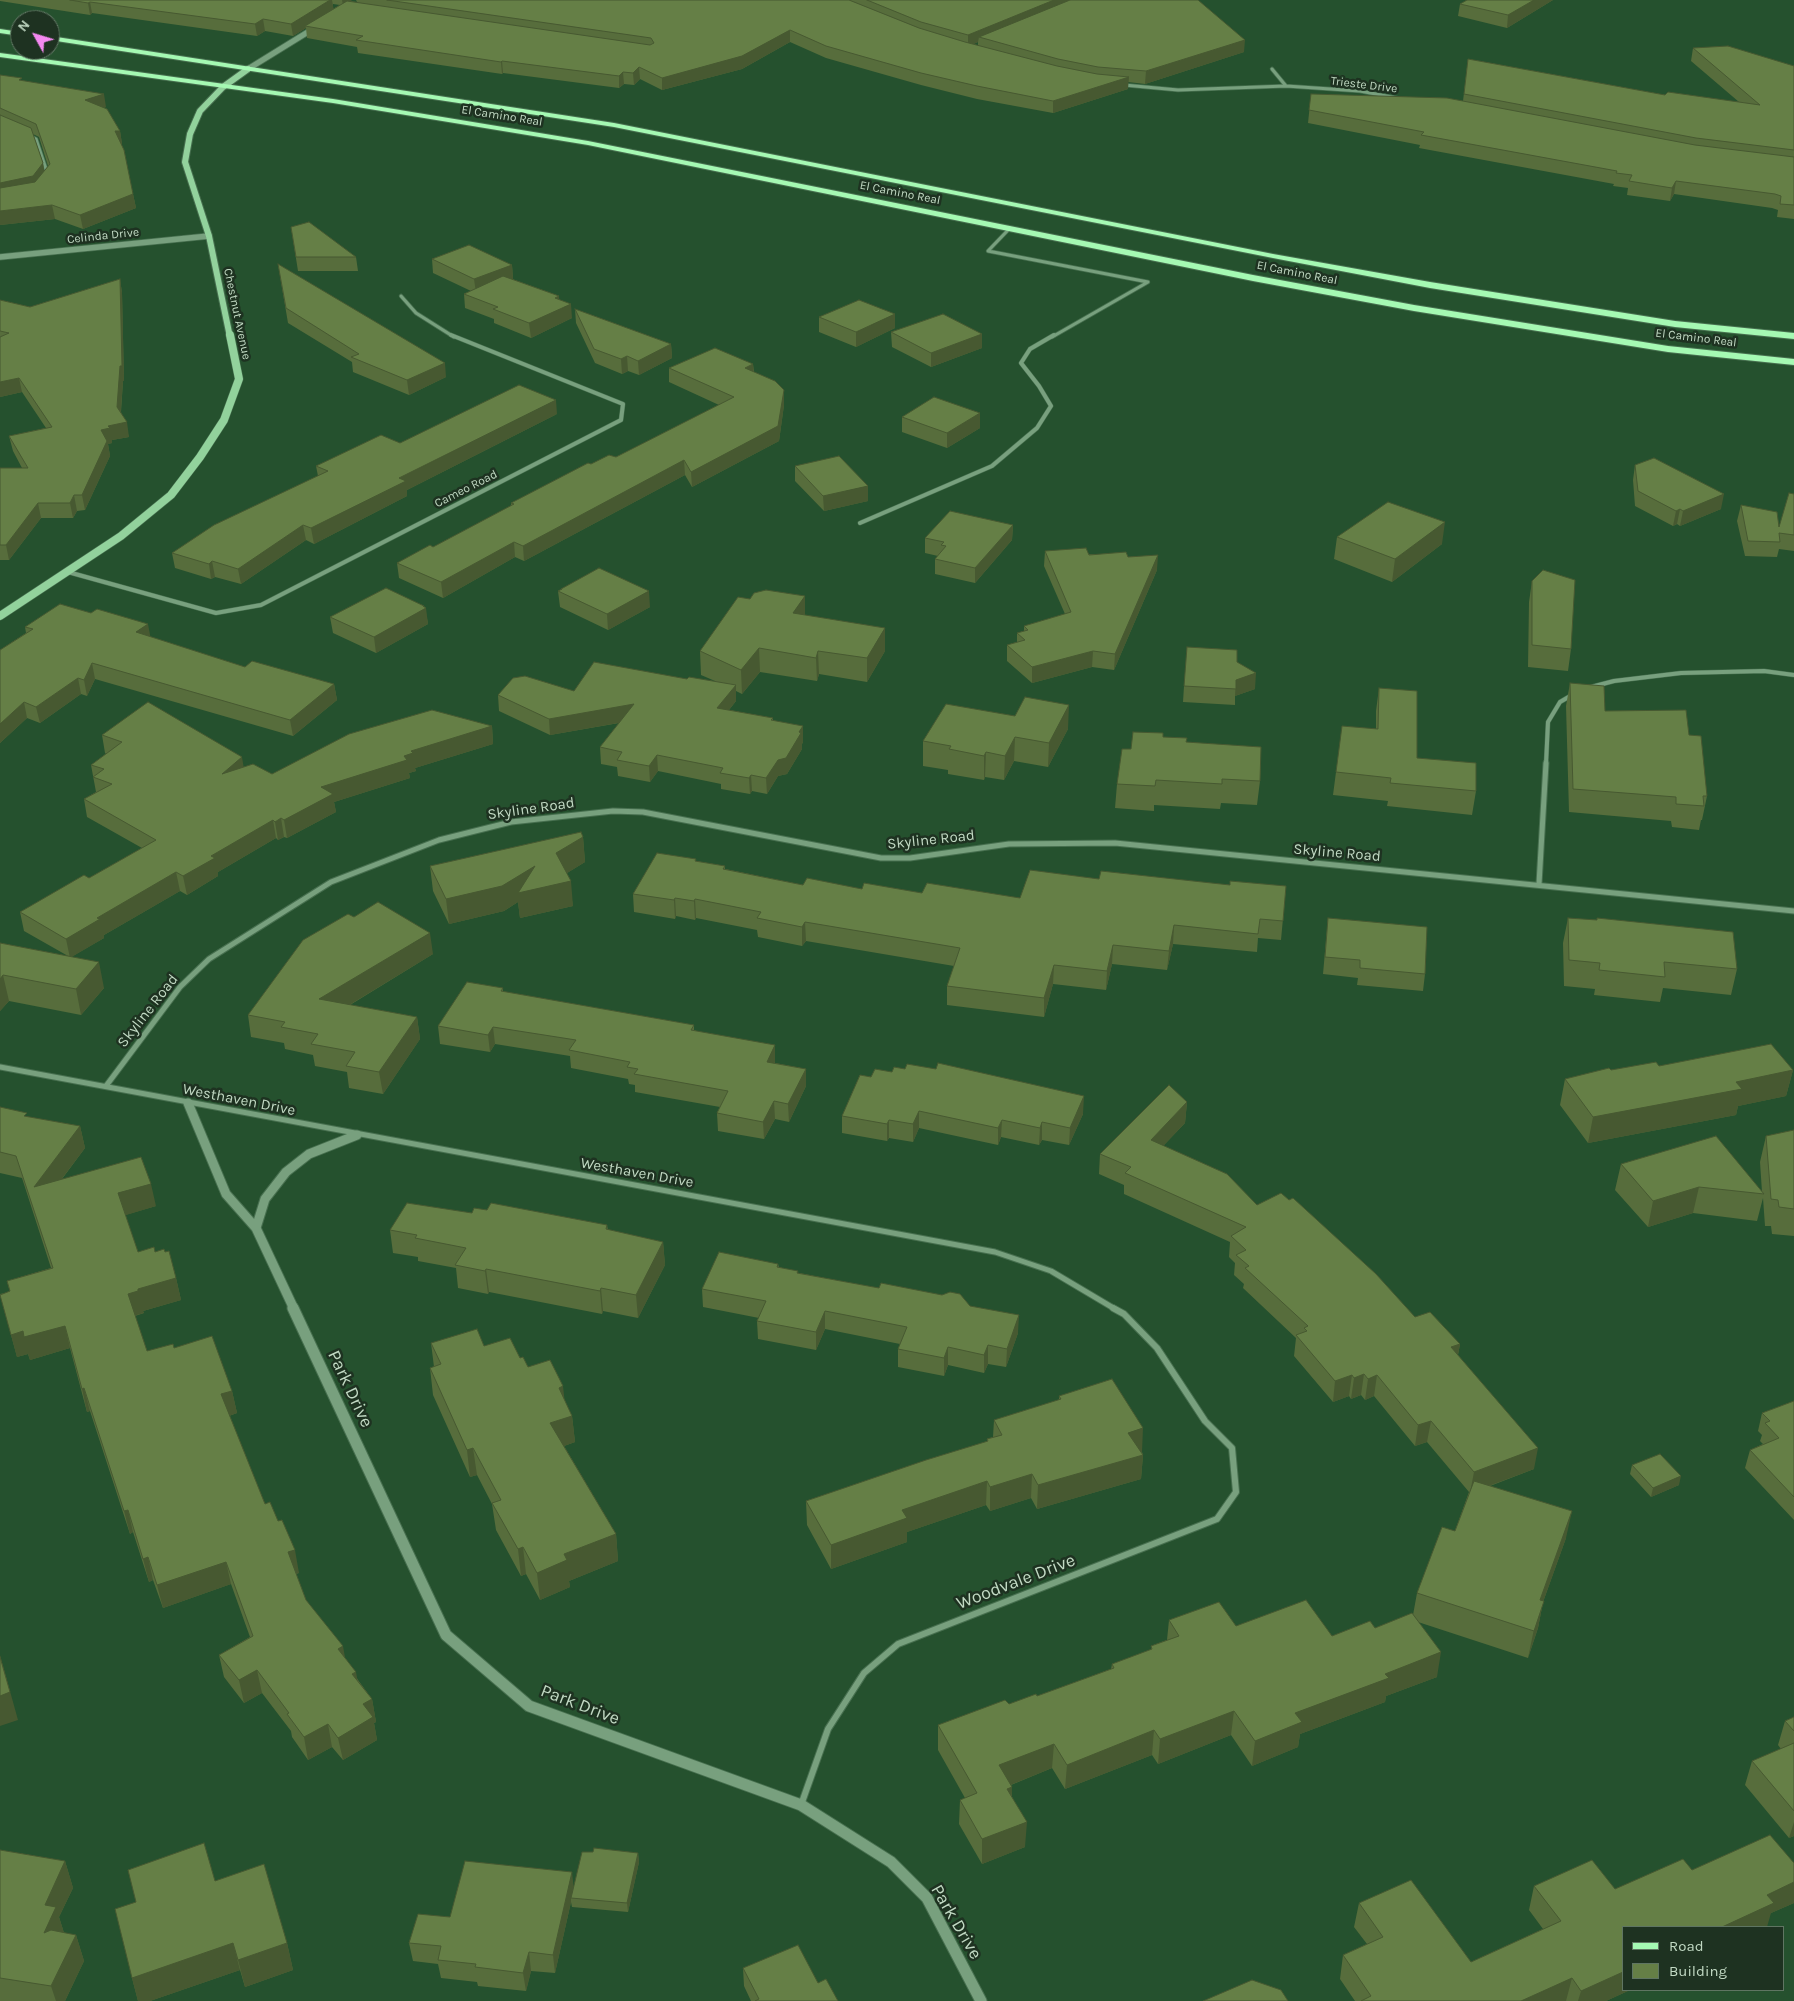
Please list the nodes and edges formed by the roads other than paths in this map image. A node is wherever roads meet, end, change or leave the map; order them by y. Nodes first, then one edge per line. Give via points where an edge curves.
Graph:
1 (320, 25) edge
2 (60, 40) edge
3 (0, 55) edge
4 (248, 69) junction
5 (1272, 69) dead end
6 (1115, 84) edge
7 (1286, 86) junction
8 (223, 87) junction
9 (1399, 98) edge
10 (27, 135) edge
11 (45, 182) edge
12 (1010, 228) junction
13 (209, 236) junction
14 (0, 257) edge
15 (401, 296) dead end
16 (1794, 336) edge
17 (1794, 362) edge
18 (860, 522) dead end
19 (68, 572) junction
20 (0, 616) edge
21 (1794, 675) edge
22 (1582, 690) edge
23 (1575, 694) edge
24 (1539, 884) junction
25 (1794, 911) edge
26 (0, 1067) edge
27 (106, 1086) junction
28 (188, 1104) junction
29 (358, 1135) junction
30 (256, 1228) junction
31 (1206, 1421) joint
32 (801, 1805) junction
33 (981, 2001) edge

1 - 4 street, Chestnut Avenue
2 - 4 main road, El Camino Real
3 - 8 main road, El Camino Real
4 - 8 main road, Chestnut Avenue
4 - 16 main road, El Camino Real via 614,125 1430,285 1674,324
5 - 7 street
6 - 7 street, Trieste Drive via 1178,90
7 - 9 street, Trieste Drive via 1360,90
8 - 12 main road, El Camino Real via 333,101 588,143
8 - 13 main road, Chestnut Avenue via 200,111 190,134 185,162
10 - 11 street via 36,138 49,176
12 - 17 main road, El Camino Real via 1414,308 1668,348
12 - 18 street via 988,251 1148,282 1030,349 1021,363 1050,406 1037,428 992,466
13 - 14 street, Celinda Drive
13 - 19 main road, Chestnut Avenue via 239,379 224,420 171,494 121,536
15 - 19 street, Cameo Road via 416,313 450,334 623,404 621,420 261,605 216,613
19 - 20 main road, Chestnut Avenue
21 - 22 street via 1764,671 1681,673 1614,681
23 - 24 street via 1560,702 1548,722
24 - 25 street, Skyline Road
24 - 27 street, Skyline Road via 1115,843 1009,844 910,858 880,858 643,812 613,811 511,822 439,840 331,882 209,959 180,987
26 - 27 street, Westhaven Drive
27 - 28 street, Westhaven Drive
28 - 29 street, Westhaven Drive
28 - 30 street, Park Drive via 226,1194
29 - 30 street via 309,1154 286,1172 265,1199
29 - 31 street, Westhaven Drive via 995,1252 1051,1271 1124,1314 1156,1348
30 - 32 street, Park Drive via 446,1635 529,1706
31 - 32 street, Woodvale Drive via 1232,1448 1236,1492 1217,1519 898,1644 864,1673 828,1729
32 - 33 street, Park Drive via 891,1862 926,1898

